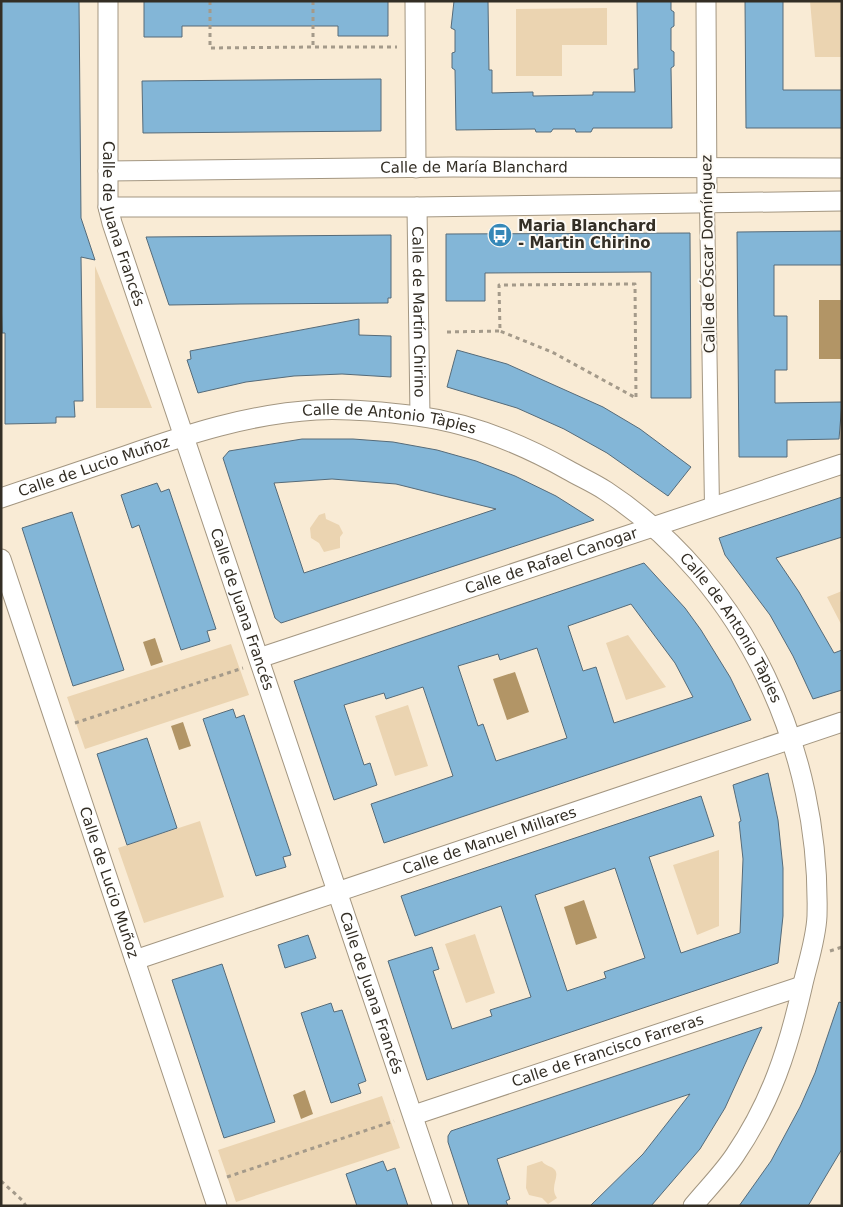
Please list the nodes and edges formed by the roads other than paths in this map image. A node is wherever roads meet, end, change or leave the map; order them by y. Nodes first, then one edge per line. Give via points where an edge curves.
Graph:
1 (108, 1) edge
2 (415, 1) edge
3 (706, 1) edge
4 (416, 168) junction
5 (707, 168) junction
6 (842, 168) edge
7 (108, 170) junction
8 (842, 201) edge
9 (707, 204) junction
10 (108, 207) junction
11 (417, 207) junction
12 (420, 416) junction
13 (185, 435) junction
14 (842, 464) edge
15 (1, 498) edge
16 (712, 506) junction
17 (652, 526) junction
18 (1, 559) edge
19 (260, 660) junction
20 (842, 722) edge
21 (792, 739) junction
22 (336, 892) junction
23 (136, 960) junction
24 (802, 986) junction
25 (414, 1115) junction
26 (217, 1206) edge
27 (443, 1206) edge
28 (693, 1206) edge

1 - 7 street, Calle de Juana Francés
2 - 4 street
3 - 5 street, Calle de Óscar Domínguez
4 - 5 street, Calle de María Blanchard
4 - 7 street, Calle de María Blanchard
5 - 6 street, Calle de María Blanchard
5 - 9 street, Calle de Óscar Domínguez
7 - 10 street, Calle de Juana Francés
8 - 9 street
9 - 11 street
9 - 16 street, Calle de Óscar Domínguez
10 - 11 street
10 - 13 street, Calle de Juana Francés
11 - 12 street, Calle de Martín Chirino
12 - 13 street, Calle de Antonio Tàpies via 316,410 251,417
12 - 17 street, Calle de Antonio Tàpies via 490,434 547,458 606,492
13 - 15 street, Calle de Lucio Muñoz
13 - 19 street, Calle de Juana Francés
14 - 16 street, Calle de Rafael Canogar
16 - 17 street, Calle de Rafael Canogar
17 - 19 street, Calle de Rafael Canogar
17 - 21 street, Calle de Antonio Tàpies via 702,577 738,627 769,680
18 - 23 street, Calle de Lucio Muñoz
19 - 22 street, Calle de Juana Francés
20 - 21 street, Calle de Manuel Millares
21 - 22 street, Calle de Manuel Millares
21 - 24 street, Calle de Antonio Tàpies via 807,797 815,859 817,920
22 - 23 street, Calle de Manuel Millares
22 - 25 street, Calle de Juana Francés
23 - 26 street, Calle de Lucio Muñoz
24 - 25 street, Calle de Francisco Farreras
24 - 28 street, Calle de Antonio Tàpies via 791,1037 767,1101 734,1157
25 - 27 street, Calle de Juana Francés

